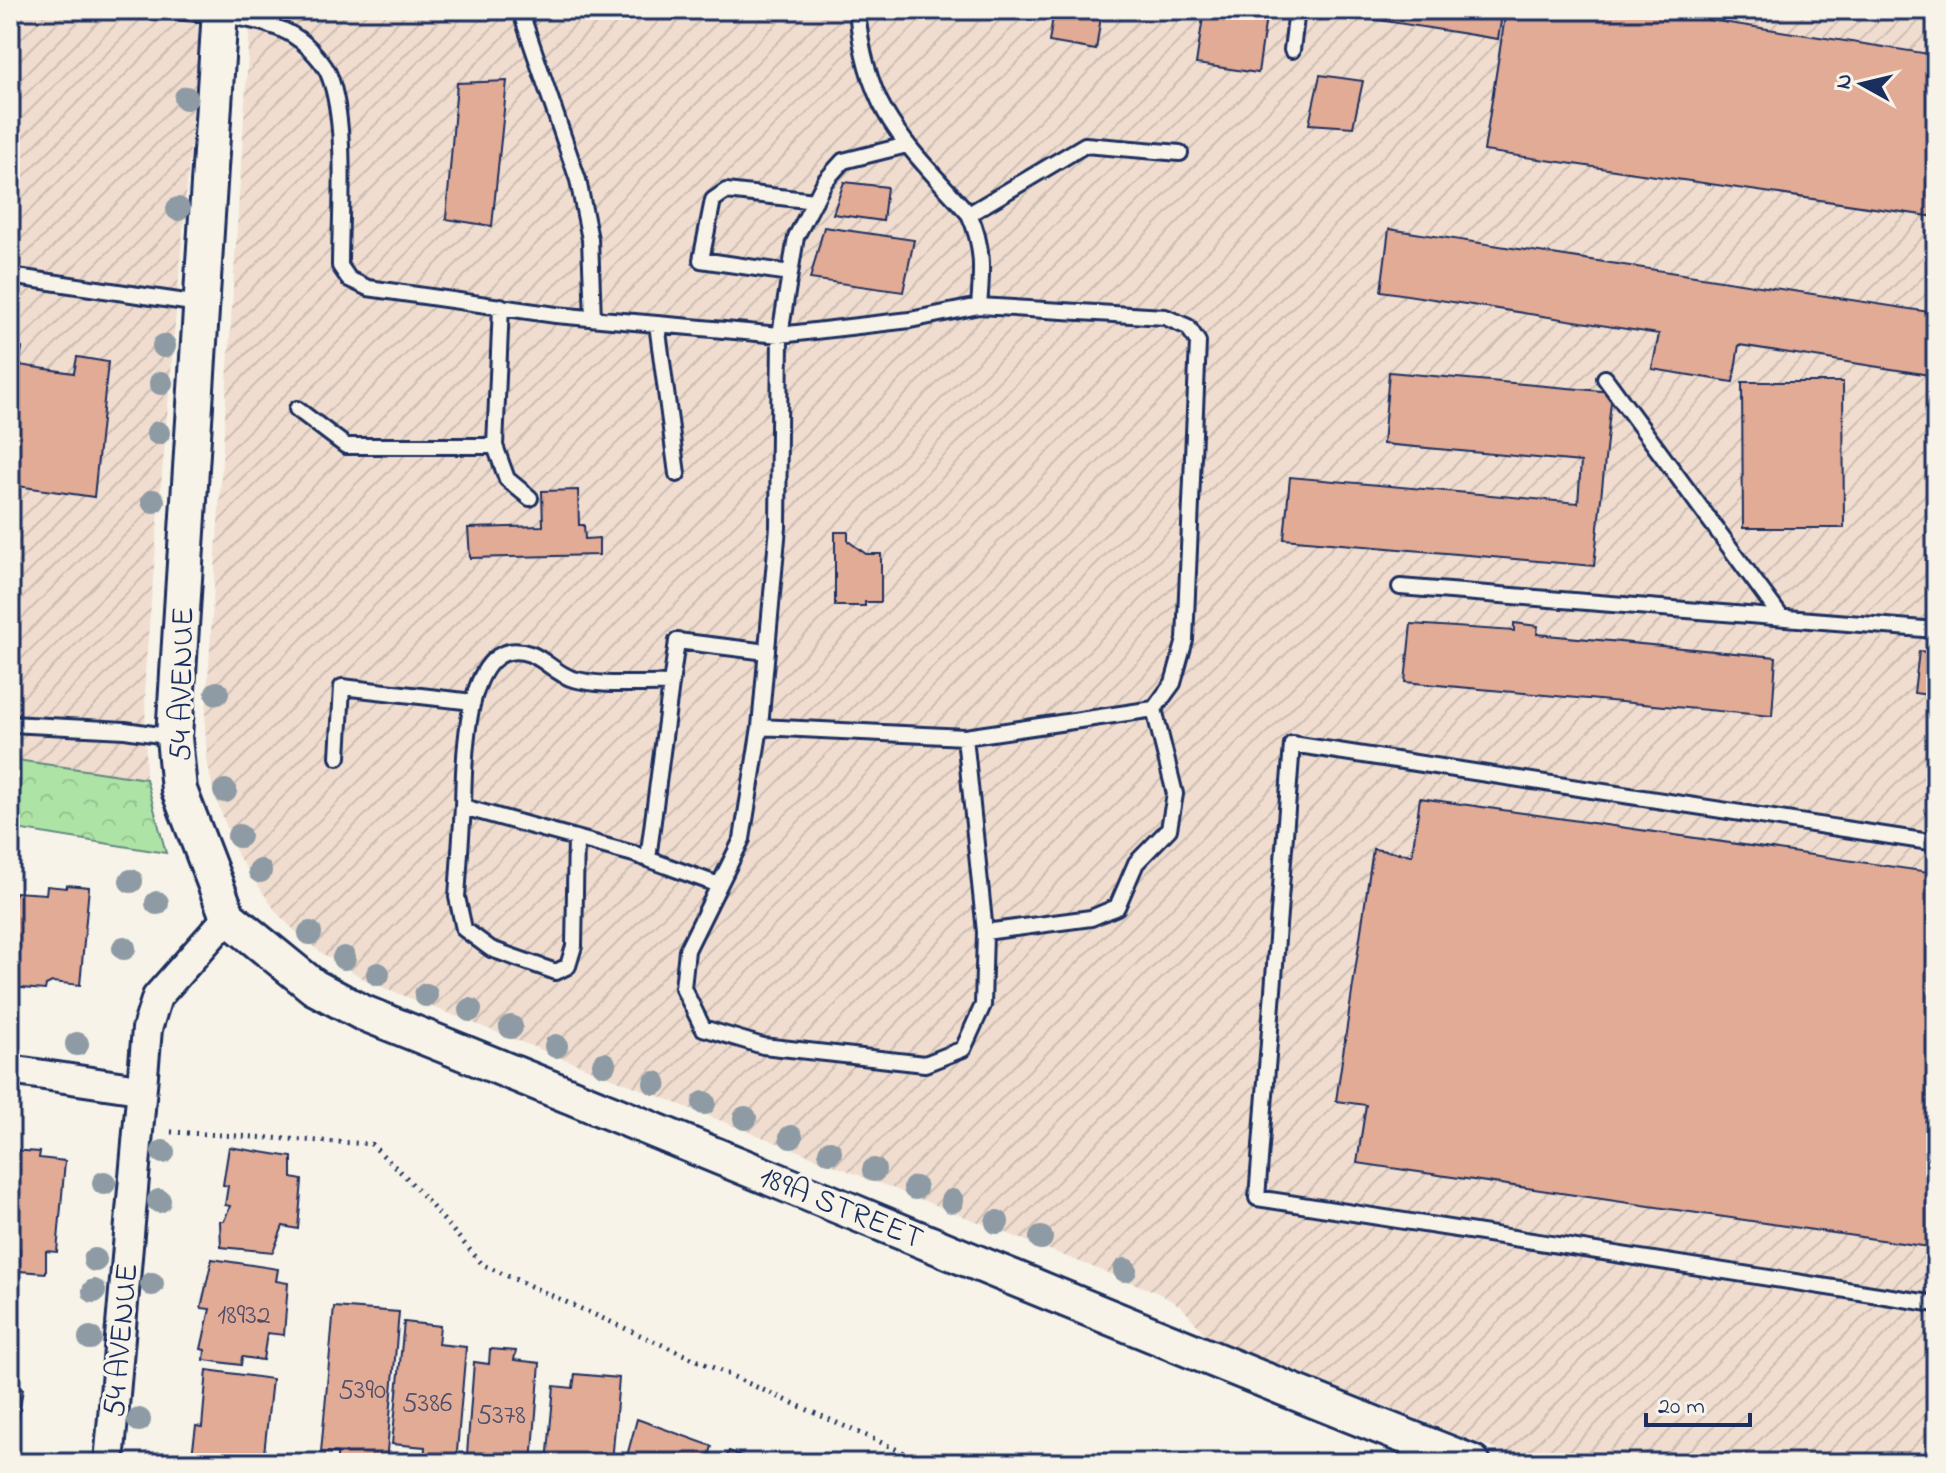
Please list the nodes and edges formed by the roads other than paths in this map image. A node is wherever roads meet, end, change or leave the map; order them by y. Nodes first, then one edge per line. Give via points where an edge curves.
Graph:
1 (153, 10) edge
2 (520, 10) edge
3 (854, 10) edge
4 (1297, 10) edge
5 (220, 12) edge
6 (1292, 50) dead end
7 (907, 145) junction
8 (1180, 153) dead end
9 (815, 201) junction
10 (969, 214) junction
11 (790, 273) junction
12 (10, 276) edge
13 (199, 304) junction
14 (501, 306) junction
15 (979, 306) junction
16 (593, 318) junction
17 (657, 324) junction
18 (780, 335) junction
19 (1605, 378) dead end
20 (297, 409) dead end
21 (495, 446) junction
22 (677, 474) dead end
23 (530, 498) dead end
24 (1400, 587) dead end
25 (1781, 617) junction
26 (1936, 630) edge
27 (767, 652) junction
28 (671, 684) junction
29 (473, 702) junction
30 (1154, 709) junction
31 (10, 724) edge
32 (760, 727) junction
33 (174, 737) junction
34 (965, 737) junction
35 (338, 757) dead end
36 (463, 807) junction
37 (576, 838) junction
38 (1936, 843) edge
39 (648, 859) junction
40 (719, 885) junction
41 (228, 917) junction
42 (985, 932) junction
43 (10, 1070) edge
44 (139, 1089) junction
45 (1936, 1304) edge
46 (109, 1463) edge
47 (1473, 1463) edge

1 - 5 lane
2 - 16 lane via 578,180 590,239
3 - 7 lane via 867,75 890,125
4 - 6 lane
5 - 13 street, 54 AVENUE
5 - 14 lane via 299,39 329,72 339,110 340,266 349,279 368,288
7 - 9 lane via 843,161
7 - 10 lane
8 - 10 lane via 1085,145
9 - 11 lane via 796,237
9 - 11 lane via 726,191 713,200 701,260
10 - 15 lane via 983,256
11 - 18 lane
12 - 13 lane
13 - 33 street, 54 AVENUE
14 - 16 lane
14 - 21 lane
15 - 18 lane
15 - 30 lane via 1165,317 1188,327 1198,342 1185,640 1173,683
16 - 17 lane
17 - 18 lane
17 - 22 lane
18 - 27 lane via 778,527
19 - 25 lane
20 - 21 lane via 346,446
21 - 23 lane via 507,479
24 - 25 lane
25 - 26 lane
27 - 28 lane via 677,641
27 - 32 lane
28 - 29 lane via 574,679 530,654 511,653 489,663
28 - 39 lane
29 - 35 lane via 342,687
29 - 36 lane
30 - 34 lane
30 - 42 lane via 1175,794 1169,829 1136,863 1117,907 1091,918
31 - 33 lane
32 - 34 lane
32 - 40 lane via 742,839
33 - 41 street, 54 AVENUE via 179,790
34 - 42 lane
36 - 37 lane
36 - 37 lane via 457,897 464,929 491,949 556,972 568,966 574,946
37 - 39 lane
38 - 45 lane via 1292,744 1257,1198
39 - 40 lane
40 - 42 lane via 687,950 683,988 703,1028 763,1046 925,1064 963,1049 983,1005
41 - 44 street, 54 AVENUE via 157,997
41 - 47 street, 189A STREET via 314,987 361,1012
43 - 44 street
44 - 46 street, 54 AVENUE

